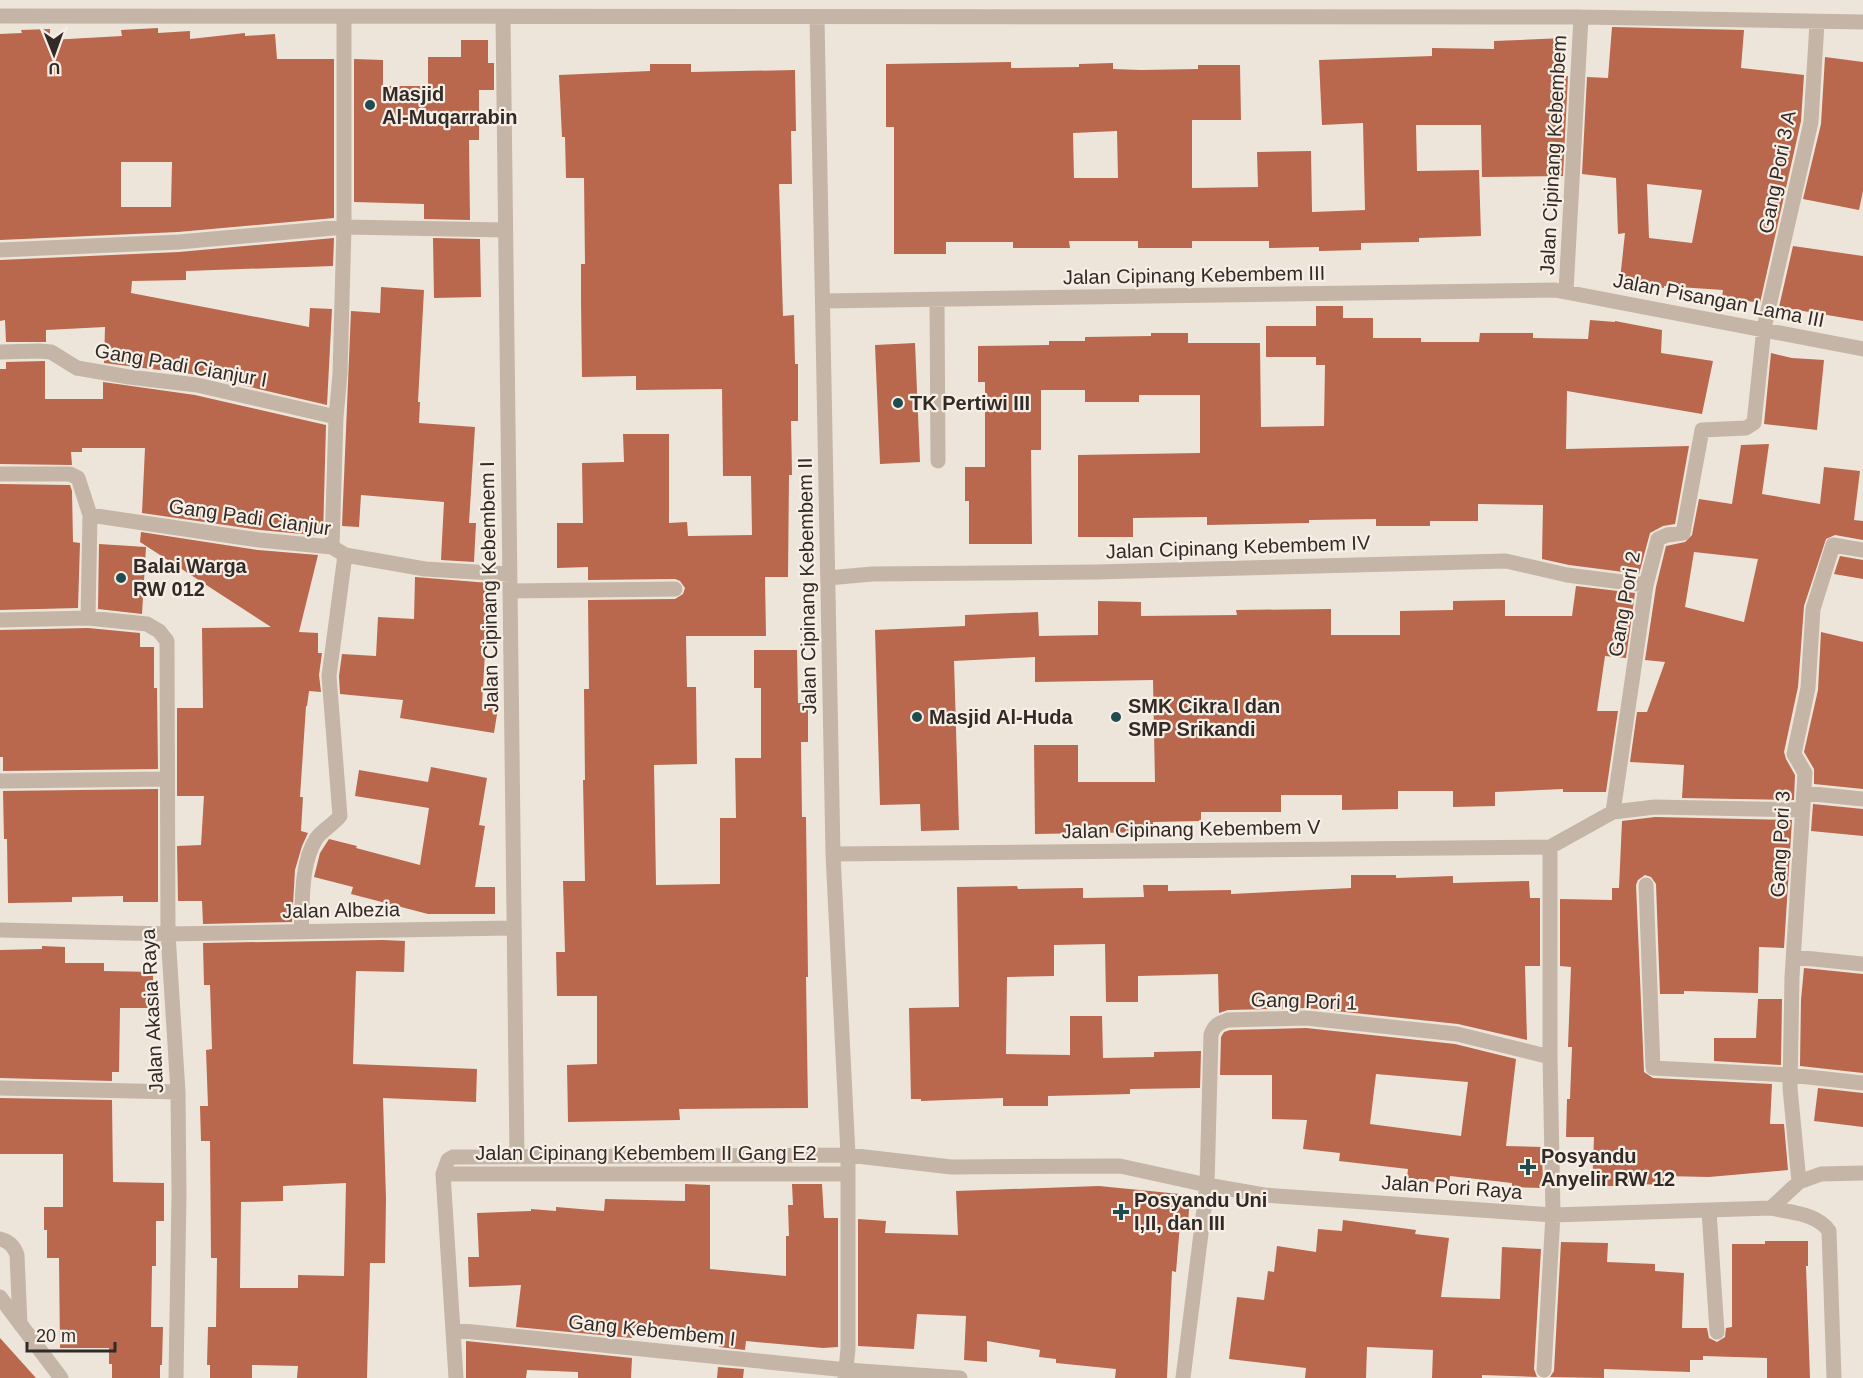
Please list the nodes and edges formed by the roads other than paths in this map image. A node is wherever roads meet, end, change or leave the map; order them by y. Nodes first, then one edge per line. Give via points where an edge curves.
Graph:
1 (0, 16) edge
2 (344, 16) junction
3 (503, 17) junction
4 (817, 17) junction
5 (1581, 17) junction
6 (1817, 22) junction
7 (1863, 22) edge
8 (344, 227) junction
9 (505, 230) junction
10 (0, 250) edge
11 (1566, 291) junction
12 (937, 300) junction
13 (823, 301) junction
14 (1764, 328) junction
15 (1863, 349) edge
16 (0, 352) edge
17 (336, 417) junction
18 (938, 461) dead end
19 (0, 474) edge
20 (90, 515) junction
21 (1863, 550) edge
22 (338, 551) junction
23 (510, 574) junction
24 (828, 578) junction
25 (1646, 585) junction
26 (675, 589) dead end
27 (510, 591) junction
28 (88, 618) junction
29 (0, 620) edge
30 (167, 779) junction
31 (0, 781) edge
32 (1804, 793) junction
33 (1863, 799) edge
34 (1803, 810) junction
35 (1613, 812) junction
36 (1550, 847) junction
37 (833, 854) junction
38 (1646, 885) dead end
39 (514, 928) junction
40 (0, 930) edge
41 (301, 932) junction
42 (168, 934) junction
43 (1794, 957) junction
44 (1863, 964) edge
45 (1550, 1057) junction
46 (1790, 1075) junction
47 (1863, 1083) edge
48 (0, 1088) edge
49 (178, 1092) junction
50 (848, 1155) junction
51 (517, 1157) junction
52 (1863, 1173) edge
53 (444, 1174) junction
54 (848, 1174) junction
55 (1799, 1182) junction
56 (1207, 1185) junction
57 (1771, 1208) junction
58 (1709, 1211) junction
59 (1553, 1215) junction
60 (0, 1239) edge
61 (0, 1297) edge
62 (20, 1324) junction
63 (454, 1330) junction
64 (1717, 1332) dead end
65 (1544, 1370) dead end
66 (846, 1374) edge
67 (61, 1378) edge
68 (176, 1378) edge
69 (456, 1378) edge
70 (960, 1378) edge
71 (1183, 1378) edge
72 (1834, 1378) edge

1 - 2 street, Jalan Cipinang Kebembem
2 - 3 street, Jalan Cipinang Kebembem
2 - 8 street
3 - 4 street, Jalan Cipinang Kebembem
3 - 9 street, Jalan Cipinang Kebembem I
4 - 5 street, Jalan Cipinang Kebembem
4 - 13 street, Jalan Cipinang Kebembem II
5 - 6 street
5 - 11 street, Jalan Cipinang Kebembem
6 - 7 street
6 - 14 street, Gang Pori 3 A via 1811,122
8 - 9 street
8 - 10 street via 179,242
8 - 17 street
9 - 23 street, Jalan Cipinang Kebembem I
11 - 12 street, Jalan Cipinang Kebembem III
11 - 14 street, Jalan Pisangan Lama III
12 - 13 street, Jalan Cipinang Kebembem III
12 - 18 street
13 - 24 street, Jalan Cipinang Kebembem II
14 - 15 street, Jalan Pisangan Lama III
14 - 25 street, Gang Pori 2 via 1754,423 1746,428 1702,430 1683,533 1658,539
16 - 17 street, Gang Padi Cianjur I via 51,352 77,368 196,385
17 - 22 street
19 - 20 street via 70,474 78,478
20 - 22 street, Gang Padi Cianjur
20 - 28 street
21 - 32 street, Gang Pori 3 via 1833,544 1812,609 1808,688 1794,754 1805,773
22 - 23 street, Gang Padi Cianjur via 425,569
22 - 41 street via 330,675 340,816 318,836 309,854
23 - 27 street, Jalan Cipinang Kebembem I
24 - 25 street, Jalan Cipinang Kebembem IV via 872,573 1097,572 1506,561 1568,575
24 - 37 street, Jalan Cipinang Kebembem II
25 - 35 street, Gang Pori 2
26 - 27 street
27 - 39 street, Jalan Cipinang Kebembem I
28 - 29 street
28 - 30 street, Jalan Akasia Raya via 147,624 159,630 167,641
30 - 31 street
30 - 42 street, Jalan Akasia Raya
32 - 33 street
32 - 34 street, Gang Pori 3
34 - 35 street via 1655,807
34 - 43 street, Gang Pori 3
35 - 36 street
36 - 37 street, Jalan Cipinang Kebembem V
36 - 45 street
37 - 50 street, Jalan Cipinang Kebembem II
38 - 46 street via 1653,1068
39 - 41 street, Jalan Albezia
39 - 51 street, Jalan Cipinang Kebembem I
40 - 42 street, Jalan Albezia
41 - 42 street, Jalan Albezia
42 - 49 street, Jalan Akasia Raya
43 - 44 street
43 - 46 street, Gang Pori 3
45 - 56 street, Gang Pori 1 via 1457,1034 1306,1018 1219,1023 1211,1035
45 - 59 street
46 - 47 street
46 - 55 street, Gang Pori 3
48 - 49 street
49 - 68 street, Jalan Akasia Raya
50 - 51 street, Jalan Pori Raya
50 - 54 street, Jalan Cipinang Kebembem II
50 - 56 street, Jalan Pori Raya via 951,1167 1120,1166
51 - 53 street, Jalan Pori Raya via 453,1157 448,1160
52 - 55 street via 1821,1174
53 - 54 street, Jalan Cipinang Kebembem II Gang E2
53 - 63 street
54 - 66 street, Jalan Cipinang Kebembem II
55 - 57 street
56 - 59 street, Jalan Pori Raya via 1264,1195
56 - 71 street
57 - 58 street, Jalan Pori Raya
57 - 72 street, Jalan Pori Raya via 1817,1219 1829,1231
58 - 59 street, Jalan Pori Raya
58 - 64 street
59 - 65 street
60 - 62 street via 8,1241 17,1255
61 - 62 street
62 - 67 street
63 - 66 street, Gang Kebembem I
63 - 69 street
66 - 70 street, Gang Kebembem I

